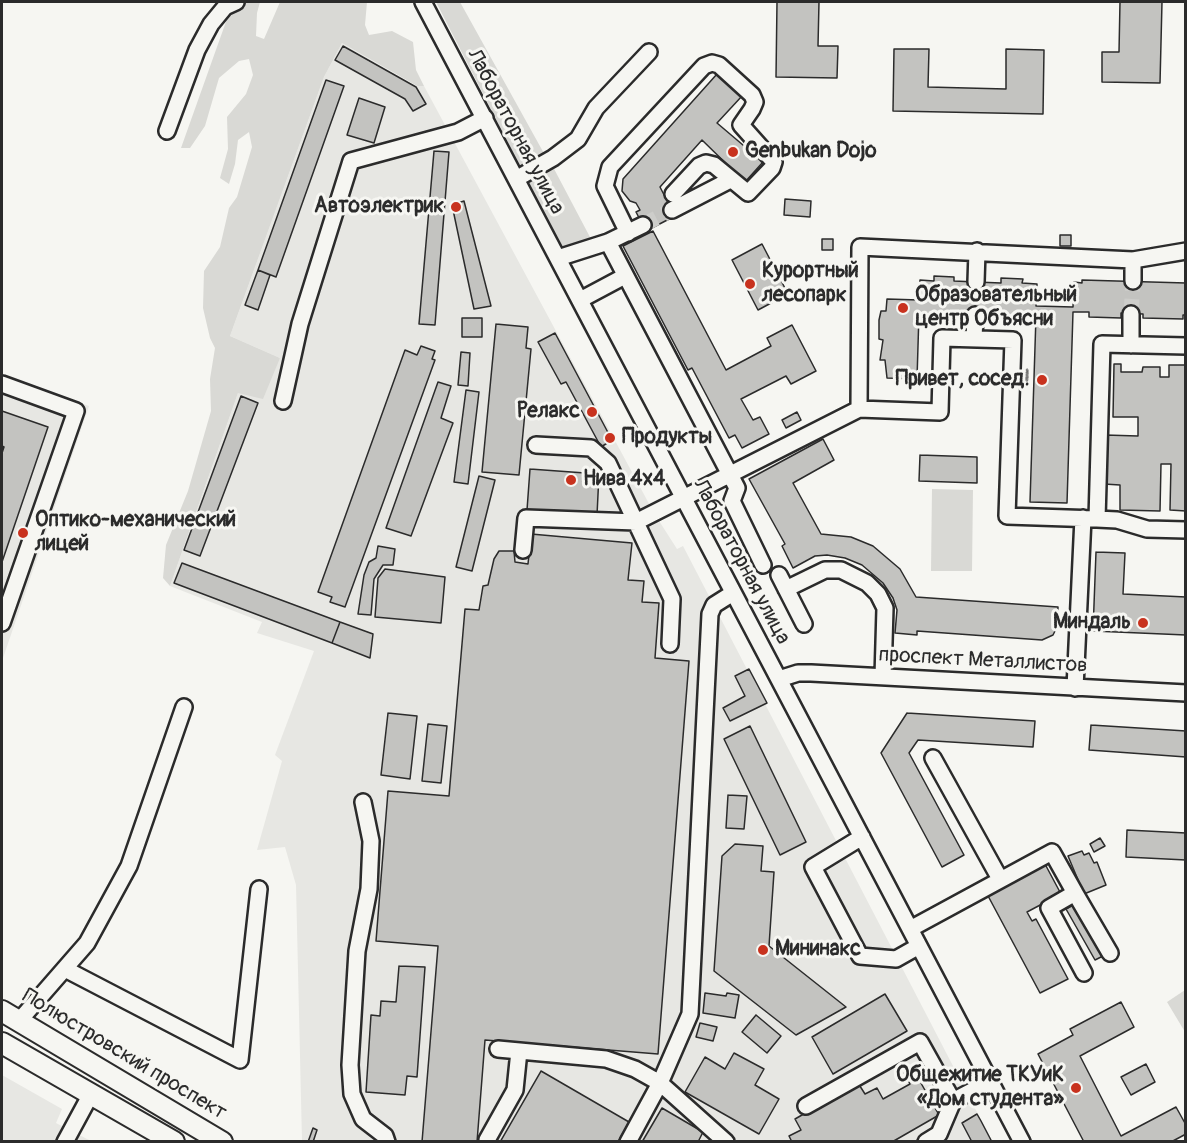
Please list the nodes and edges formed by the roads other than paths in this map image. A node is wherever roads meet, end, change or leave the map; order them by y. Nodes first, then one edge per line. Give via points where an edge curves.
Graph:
1 (236, 2) edge
2 (423, 2) edge
3 (649, 52) dead end
4 (485, 118) junction
5 (167, 131) dead end
6 (516, 178) junction
7 (730, 180) junction
8 (643, 225) tunnel mouth
9 (628, 233) junction
10 (608, 242) junction
11 (977, 251) junction
12 (1185, 251) edge
13 (558, 258) junction
14 (1133, 260) junction
15 (625, 276) junction
16 (1133, 281) tunnel mouth
17 (976, 282) tunnel mouth
18 (580, 300) junction
19 (1131, 314) tunnel mouth
20 (975, 315) tunnel mouth
21 (974, 339) junction
22 (1131, 345) junction
23 (1185, 346) edge
24 (2, 384) edge
25 (283, 401) dead end
26 (859, 409) junction
27 (536, 445) dead end
28 (730, 474) junction
29 (683, 497) junction
30 (1090, 518) junction
31 (636, 522) junction
32 (1185, 530) edge
33 (523, 550) dead end
34 (763, 565) dead end
35 (734, 593) junction
36 (2, 623) edge
37 (804, 624) dead end
38 (670, 644) dead end
39 (884, 677) junction
40 (779, 679) junction
41 (1075, 688) junction
42 (1185, 693) edge
43 (184, 706) dead end
44 (933, 758) dead end
45 (363, 802) dead end
46 (862, 837) junction
47 (1000, 879) junction
48 (259, 888) dead end
49 (1075, 893) junction
50 (910, 929) junction
51 (919, 946) junction
52 (1110, 953) dead end
53 (65, 969) junction
54 (1084, 973) dead end
55 (2, 1011) edge
56 (19, 1021) junction
57 (2, 1043) edge
58 (498, 1049) dead end
59 (519, 1051) junction
60 (991, 1081) junction
61 (660, 1083) junction
62 (91, 1094) junction
63 (953, 1101) junction
64 (806, 1106) dead end
65 (179, 1116) junction
66 (170, 1140) edge
67 (487, 1140) dead end
68 (723, 1141) edge
69 (65, 1142) edge
70 (222, 1142) edge
71 (387, 1142) edge
72 (628, 1142) edge
73 (926, 1142) edge
74 (1022, 1142) edge

1 - 5 street via 225,7 206,33
2 - 4 street, Лабораторная улица
3 - 6 street via 596,108 578,139
4 - 6 street, Лабораторная улица
4 - 25 street via 458,132 351,161 300,324
6 - 13 street, Лабораторная улица
7 - 7 street via 706,163 699,166 673,199
7 - 9 street via 748,193 774,162 741,125 755,102 752,95 712,63 704,66 610,167 606,176 609,197
8 - 9 street
9 - 10 street
10 - 13 street
10 - 15 street
11 - 14 street
11 - 17 street
11 - 26 street via 860,247
12 - 14 street
13 - 18 street, Лабораторная улица
14 - 16 street
15 - 18 street
15 - 28 street
18 - 29 street, Лабораторная улица
19 - 22 street
20 - 21 street
21 - 26 street via 942,339 940,412
21 - 30 street via 1013,340 1007,516
22 - 23 street
22 - 30 street via 1102,344
24 - 36 street via 76,411
26 - 28 street
27 - 31 street via 591,448 601,454
28 - 29 street
28 - 34 street via 737,488 732,501
29 - 31 street
29 - 35 street, Лабораторная улица
30 - 32 street via 1117,520 1147,530
30 - 41 street
31 - 33 street via 526,518
31 - 38 street via 672,599
35 - 40 street, Лабораторная улица
35 - 61 street via 714,605 710,614 690,1014
37 - 39 street via 783,582 825,570 841,570 867,584 885,608
39 - 40 street, проспект Металлистов via 798,673
39 - 41 street, проспект Металлистов
40 - 46 street, Лабораторная улица
41 - 42 street, проспект Металлистов
43 - 53 street via 129,866 87,943
44 - 47 street
45 - 71 street via 371,841 369,889 357,951 351,1084 363,1119
46 - 50 street, Лабораторная улица
46 - 51 street via 813,867 854,946 860,956 896,959
47 - 49 street via 1052,852
47 - 50 street
48 - 53 street via 240,1060
49 - 52 street
49 - 54 street via 1049,908
50 - 51 street, Лабораторная улица
51 - 60 street, Лабораторная улица
53 - 56 street
55 - 56 main road, Полюстровский проспект
56 - 65 main road, Полюстровский проспект
57 - 62 main road
58 - 59 street
59 - 61 street via 606,1059
59 - 67 street via 515,1090
60 - 63 street
60 - 74 street, Лабораторная улица
61 - 68 street
61 - 72 street
62 - 66 main road
62 - 69 street
63 - 64 street via 920,1042
63 - 73 street via 939,1134
65 - 66 main road
65 - 70 main road, Полюстровский проспект

